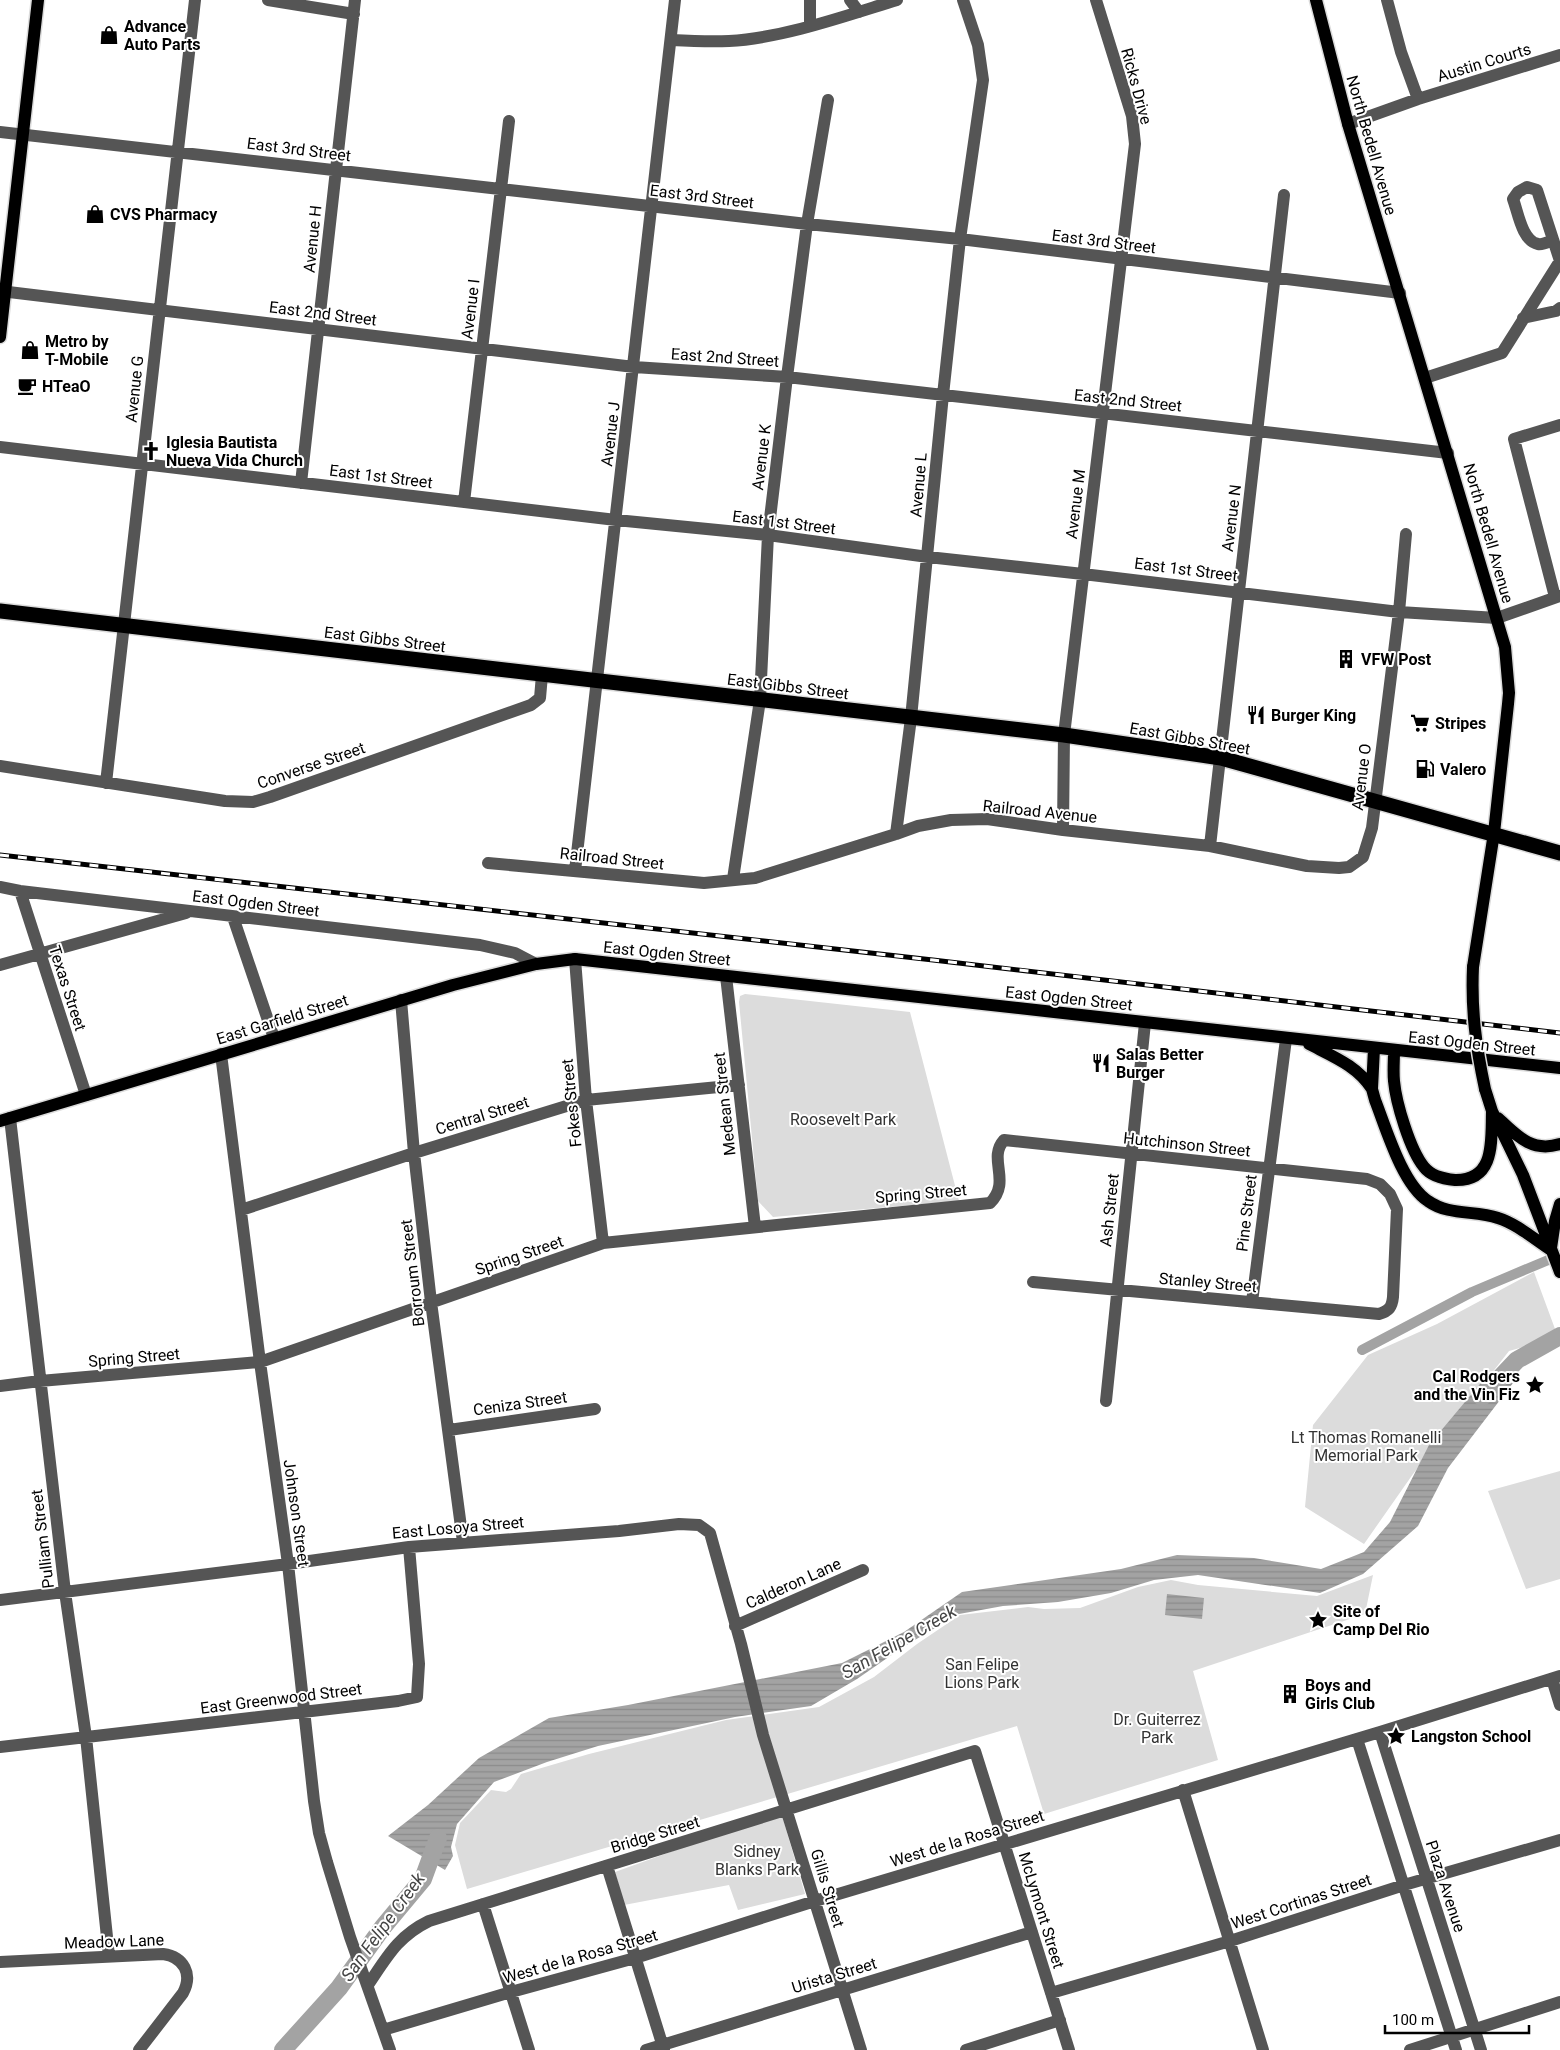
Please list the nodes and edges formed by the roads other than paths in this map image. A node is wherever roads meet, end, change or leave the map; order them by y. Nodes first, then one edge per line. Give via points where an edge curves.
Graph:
1 (38, 0) edge
2 (195, 0) edge
3 (268, 0) edge
4 (355, 0) edge
5 (676, 0) edge
6 (810, 0) edge
7 (850, 0) edge
8 (897, 0) edge
9 (963, 0) edge
10 (1096, 0) edge
11 (1316, 0) edge
12 (1387, 0) edge
13 (859, 12) junction
14 (354, 14) junction
15 (810, 25) junction
16 (671, 40) junction
17 (1560, 55) edge
18 (1418, 99) junction
19 (828, 100) dead end
20 (508, 121) dead end
21 (1348, 124) junction
22 (0, 132) edge
23 (23, 134) junction
24 (178, 152) junction
25 (336, 170) junction
26 (1131, 182) joint
27 (501, 189) junction
28 (1284, 195) dead end
29 (652, 206) junction
30 (807, 224) junction
31 (960, 239) junction
32 (1553, 240) dead end
33 (1122, 260) junction
34 (1560, 262) edge
35 (1274, 276) junction
36 (2, 292) edge
37 (1400, 293) junction
38 (1560, 308) edge
39 (160, 310) junction
40 (1523, 318) junction
41 (318, 329) junction
42 (0, 337) edge
43 (482, 349) junction
44 (634, 367) junction
45 (787, 378) junction
46 (1425, 378) junction
47 (942, 395) junction
48 (1102, 414) junction
49 (1560, 425) edge
50 (1257, 431) junction
51 (0, 447) edge
52 (1448, 453) junction
53 (142, 464) junction
54 (301, 482) junction
55 (464, 502) junction
56 (616, 520) junction
57 (1406, 534) dead end
58 (768, 535) junction
59 (928, 557) junction
60 (1083, 574) junction
61 (1239, 592) junction
62 (1558, 597) edge
63 (0, 611) edge
64 (1399, 612) junction
65 (1497, 618) junction
66 (124, 626) junction
67 (542, 675) junction
68 (598, 682) junction
69 (760, 700) junction
70 (911, 718) junction
71 (1064, 735) junction
72 (1221, 758) junction
73 (0, 766) edge
74 (106, 783) junction
75 (1374, 800) junction
76 (1063, 830) junction
77 (1494, 833) junction
78 (896, 834) junction
79 (1210, 846) junction
80 (1560, 853) edge
81 (488, 863) dead end
82 (1348, 867) joint
83 (575, 871) junction
84 (733, 879) junction
85 (0, 888) edge
86 (20, 891) junction
87 (194, 911) junction
88 (233, 917) junction
89 (40, 954) junction
90 (576, 959) junction
91 (536, 964) junction
92 (0, 965) edge
93 (726, 976) junction
94 (401, 1000) junction
95 (1145, 1023) junction
96 (274, 1038) junction
97 (1286, 1039) junction
98 (1303, 1041) junction
99 (1374, 1048) junction
100 (1394, 1051) junction
101 (221, 1054) junction
102 (1544, 1067) junction
103 (1560, 1068) edge
104 (1560, 1076) edge
105 (739, 1085) junction
106 (1372, 1089) junction
107 (86, 1095) junction
108 (586, 1100) junction
109 (1492, 1111) junction
110 (5, 1120) edge
111 (1004, 1140) joint
112 (1560, 1144) edge
113 (414, 1153) junction
114 (1132, 1154) junction
115 (1268, 1169) junction
116 (1560, 1204) edge
117 (241, 1210) junction
118 (755, 1228) junction
119 (603, 1243) junction
120 (1551, 1250) junction
121 (1560, 1272) edge
122 (1033, 1282) dead end
123 (1118, 1290) junction
124 (431, 1302) junction
125 (1252, 1302) junction
126 (1379, 1314) joint
127 (260, 1362) junction
128 (40, 1381) junction
129 (0, 1386) edge
130 (1106, 1400) dead end
131 (595, 1409) dead end
132 (449, 1430) junction
133 (463, 1542) junction
134 (410, 1547) junction
135 (288, 1564) junction
136 (863, 1570) dead end
137 (65, 1592) junction
138 (0, 1600) edge
139 (735, 1626) junction
140 (1556, 1678) edge
141 (1560, 1705) edge
142 (304, 1712) junction
143 (1380, 1732) junction
144 (763, 1735) joint
145 (86, 1737) junction
146 (1357, 1739) junction
147 (0, 1747) edge
148 (976, 1751) joint
149 (1183, 1790) junction
150 (786, 1810) junction
151 (1560, 1840) edge
152 (1005, 1844) junction
153 (607, 1866) junction
154 (1427, 1879) junction
155 (1404, 1885) junction
156 (815, 1901) junction
157 (483, 1904) junction
158 (1032, 1932) junction
159 (1230, 1941) junction
160 (109, 1956) junction
161 (635, 1958) junction
162 (0, 1962) edge
163 (368, 1985) junction
164 (842, 1990) junction
165 (511, 1992) junction
166 (1051, 1993) junction
167 (1560, 2002) edge
168 (1060, 2020) junction
169 (383, 2030) junction
170 (1474, 2030) junction
171 (1452, 2037) junction
172 (663, 2048) edge
173 (139, 2050) edge
174 (390, 2050) edge
175 (529, 2050) edge
176 (646, 2050) edge
177 (861, 2050) edge
178 (966, 2050) edge
179 (1069, 2050) edge
180 (1263, 2050) edge
181 (1410, 2050) edge
182 (1456, 2050) edge
183 (1481, 2050) edge

1 - 23 main road
2 - 24 street, Avenue G
3 - 14 street
4 - 14 street, Avenue H
5 - 16 street, Avenue J
6 - 15 street
7 - 13 street
8 - 13 street
9 - 31 street, Avenue L via 978,45 983,80
10 - 26 street, Ricks Drive via 1132,116 1135,144
11 - 21 main road, North Bedell Avenue
12 - 18 street
13 - 15 street
14 - 25 street, Avenue H
15 - 16 street via 760,38
16 - 29 street, Avenue J
17 - 18 street, Austin Courts
18 - 21 street, Austin Courts
19 - 30 street, Avenue K
20 - 27 street, Avenue I
21 - 37 main road, North Bedell Avenue
22 - 23 street, East 3rd Street
23 - 24 street, East 3rd Street
23 - 36 main road
24 - 25 street, East 3rd Street
24 - 39 street, Avenue G
25 - 27 street, East 3rd Street
25 - 41 street, Avenue H
26 - 33 street, Avenue M
27 - 29 street, East 3rd Street
27 - 43 street, Avenue I
28 - 35 street, Avenue N
29 - 30 street, East 3rd Street
29 - 44 street, Avenue J
30 - 31 street, East 3rd Street
30 - 45 street, Avenue K
31 - 33 street, East 3rd Street
31 - 47 street, Avenue L
32 - 34 street
33 - 35 street, East 3rd Street
33 - 48 street, Avenue M
34 - 40 street
35 - 37 street, East 3rd Street
35 - 50 street, Avenue N
36 - 39 street, East 2nd Street
36 - 42 main road
37 - 46 main road, North Bedell Avenue
38 - 40 street
39 - 41 street, East 2nd Street
39 - 53 street, Avenue G
40 - 46 street via 1502,353
41 - 43 street, East 2nd Street
41 - 54 street, Avenue H
43 - 44 street, East 2nd Street
43 - 55 street, Avenue I
44 - 45 street, East 2nd Street
44 - 56 street, Avenue J
45 - 47 street, East 2nd Street
45 - 58 street, Avenue K
46 - 52 main road, North Bedell Avenue
47 - 48 street, East 2nd Street
47 - 59 street, Avenue L
48 - 50 street, East 2nd Street
48 - 60 street, Avenue M
49 - 62 street via 1514,439
50 - 52 street, East 2nd Street
50 - 61 street, Avenue N
51 - 53 street, East 1st Street
52 - 65 main road, North Bedell Avenue
53 - 54 street, East 1st Street
53 - 66 street, Avenue G
54 - 55 street, East 1st Street
55 - 56 street, East 1st Street
56 - 58 street, East 1st Street
56 - 68 street, Avenue J
57 - 64 street, Avenue O
58 - 59 street, East 1st Street
58 - 69 street, Avenue K
59 - 60 street, East 1st Street
59 - 70 street, Avenue L
60 - 61 street, East 1st Street
60 - 71 street, Avenue M
61 - 64 street, East 1st Street
61 - 72 street, Avenue N
62 - 65 street, East 1st Street
63 - 66 highway, East Gibbs Street
64 - 65 street, East 1st Street
64 - 75 street, Avenue O
65 - 77 main road, North Bedell Avenue via 1506,646 1509,693
66 - 67 highway, East Gibbs Street
66 - 74 street, Avenue G
67 - 68 highway, East Gibbs Street
67 - 74 street, Converse Street via 540,698 531,706 253,802 225,801
68 - 69 highway, East Gibbs Street
68 - 83 street, Avenue J
69 - 70 highway, East Gibbs Street
69 - 84 street, Avenue K
70 - 71 highway, East Gibbs Street
70 - 78 street, Avenue L
71 - 72 highway, East Gibbs Street
71 - 76 street, Avenue M
72 - 75 highway, East Gibbs Street
72 - 79 street, Avenue N
73 - 74 street, Converse Street
75 - 77 highway, East Gibbs Street
75 - 82 street, Avenue O via 1372,828 1363,857
76 - 78 street, Railroad Avenue via 987,819 951,820
76 - 79 street, Railroad Avenue
77 - 80 highway, East Gibbs Street
77 - 109 main road, North Bedell Avenue, bridge via 1471,997 1475,1043
78 - 84 street, Railroad Avenue via 754,878
79 - 82 street, Railroad Avenue via 1307,866
81 - 83 street, Railroad Street
83 - 84 street, Railroad Street via 704,883
85 - 86 street, East Ogden Street
86 - 87 street, East Ogden Street
86 - 89 street, Texas Street
87 - 88 street, East Ogden Street
87 - 89 street
88 - 91 street, East Ogden Street via 480,945 515,953
88 - 96 street
89 - 92 street
89 - 107 street, Texas Street
90 - 91 main road, East Garfield Street
90 - 93 main road, East Ogden Street
90 - 108 street, Fokes Street
91 - 94 main road, East Garfield Street
93 - 95 main road, East Ogden Street
93 - 105 street, Medean Street
94 - 96 main road, East Garfield Street
94 - 113 street, Borroum Street
95 - 97 main road, East Ogden Street
95 - 114 street, Ash Street
96 - 101 main road, East Garfield Street
97 - 98 main road, East Ogden Street
97 - 115 street, Pine Street
98 - 99 main road, East Ogden Street
98 - 106 main road via 1351,1067
99 - 100 main road, East Ogden Street
99 - 106 main road
100 - 102 main road, East Ogden Street
100 - 109 main road via 1394,1081 1400,1109 1415,1151 1425,1168 1434,1175 1462,1180 1475,1177 1486,1165 1492,1150
101 - 107 main road, East Garfield Street
101 - 117 street, Johnson Street
102 - 103 main road, East Ogden Street
102 - 104 main road
105 - 108 street, Central Street
105 - 118 street, Medean Street
106 - 120 main road via 1407,1178 1427,1201 1449,1211 1500,1218
107 - 110 main road, East Garfield Street
108 - 113 street, Central Street
108 - 119 street, Fokes Street
109 - 112 main road via 1523,1141 1535,1146
109 - 120 main road via 1523,1175
110 - 128 street, Pulliam Street
111 - 114 street, Hutchinson Street
111 - 118 street, Spring Street via 998,1152 1000,1189 990,1203
113 - 117 street, Central Street
113 - 124 street, Borroum Street
114 - 115 street, Hutchinson Street
114 - 123 street, Ash Street
115 - 125 street, Pine Street
115 - 126 street, Hutchinson Street via 1367,1179 1380,1184 1390,1194 1397,1209 1393,1297 1392,1306
116 - 120 main road
117 - 127 street, Johnson Street
118 - 119 street, Spring Street
119 - 124 street, Spring Street
120 - 121 main road
122 - 123 street, Stanley Street
123 - 125 street, Stanley Street
123 - 130 street, Ash Street
124 - 127 street, Spring Street
124 - 132 street, Borroum Street
125 - 126 street, Stanley Street
127 - 128 street, Spring Street
127 - 135 street, Johnson Street
128 - 129 street, Spring Street
128 - 137 street, Pulliam Street
131 - 132 street, Ceniza Street
132 - 133 street, Borroum Street
133 - 134 street, East Losoya Street
133 - 139 street, East Losoya Street via 699,1525 710,1533
134 - 135 street, East Losoya Street
134 - 142 street, East Greenwood Street via 419,1664 417,1696
135 - 137 street, East Losoya Street
135 - 142 street, Johnson Street
136 - 139 street, Calderon Lane
137 - 138 street, East Losoya Street
137 - 145 street, Pulliam Street
139 - 144 street, East Losoya Street
140 - 141 street
140 - 143 street, West de la Rosa Street
142 - 145 street, East Greenwood Street
142 - 163 street, Johnson Street via 319,1832 350,1937
143 - 146 street, West de la Rosa Street
143 - 154 street, Plaza Avenue
144 - 150 street, Gillis Street
145 - 147 street, East Greenwood Street
145 - 160 street, Pulliam Street
146 - 149 street, West de la Rosa Street
146 - 155 street
148 - 150 street, Bridge Street
148 - 152 street, McLymont Street
149 - 152 street, West de la Rosa Street
149 - 159 street
150 - 153 street, Bridge Street
150 - 156 street, Gillis Street
151 - 154 street, West Cortinas Street
152 - 156 street, West de la Rosa Street
152 - 158 street, McLymont Street
153 - 157 street, Bridge Street
153 - 161 street
154 - 155 street, West Cortinas Street
154 - 170 street, Plaza Avenue
155 - 159 street, West Cortinas Street
155 - 171 street
156 - 161 street, West de la Rosa Street
156 - 164 street, Gillis Street
157 - 163 street, Bridge Street via 414,1928 390,1951
157 - 165 street
158 - 164 street, Urista Street
158 - 166 street, McLymont Street
159 - 166 street, West Cortinas Street
159 - 180 street
160 - 162 street, Meadow Lane
160 - 173 street, Meadow Lane via 172,1955 186,1967 187,1985 183,1993
161 - 165 street, West de la Rosa Street
161 - 172 street
163 - 169 street, Johnson Street
164 - 172 street, Urista Street
164 - 177 street, Gillis Street
165 - 169 street, West de la Rosa Street
165 - 175 street
166 - 168 street, McLymont Street
167 - 170 street
168 - 178 street
168 - 179 street, McLymont Street
169 - 174 street, Johnson Street
170 - 171 street
170 - 183 street, Plaza Avenue
171 - 181 street
171 - 182 street
172 - 176 street, Urista Street

